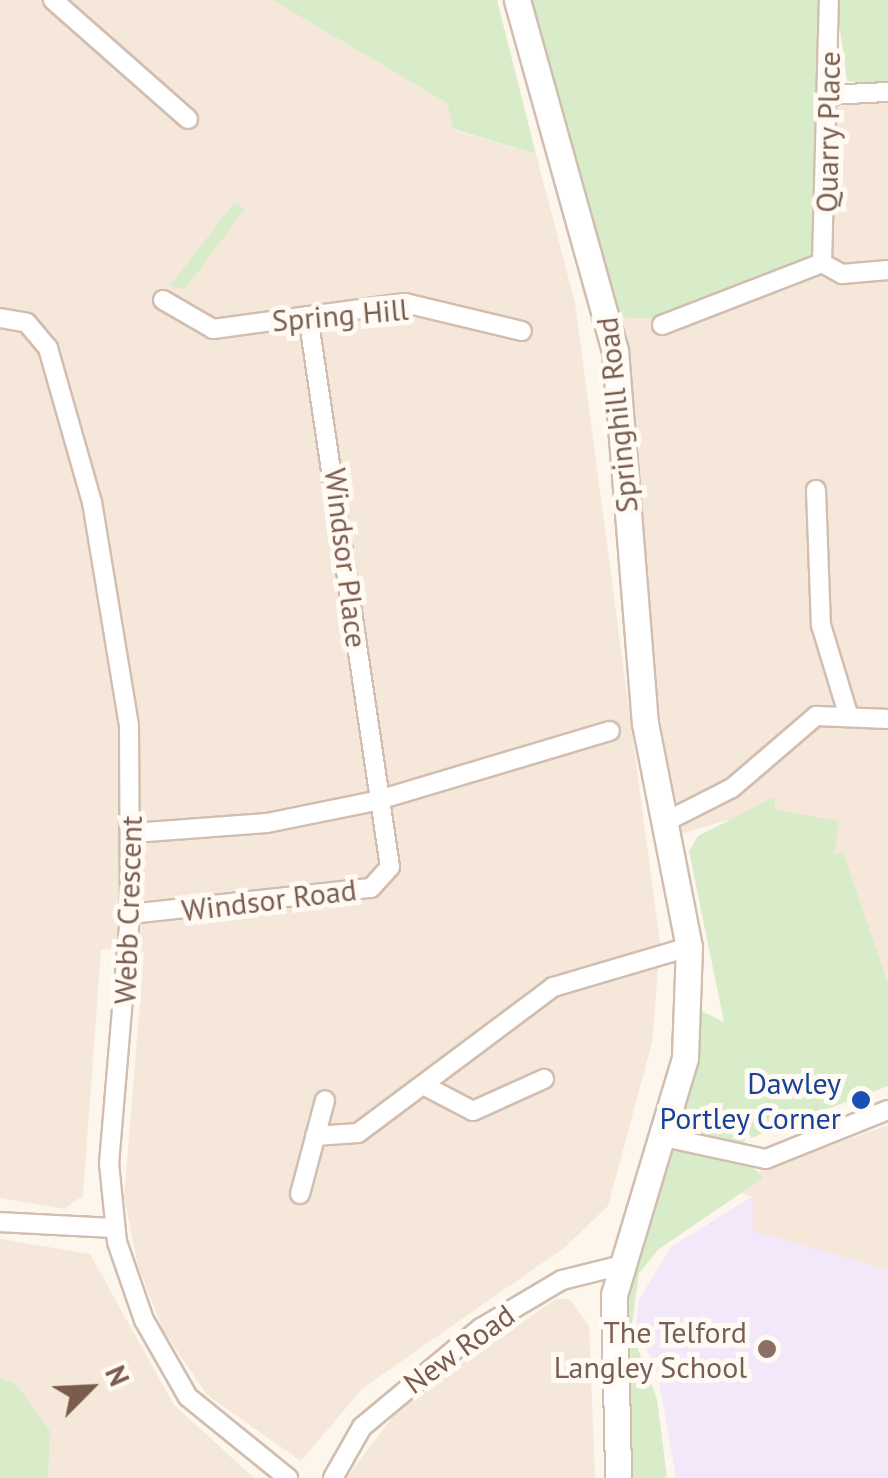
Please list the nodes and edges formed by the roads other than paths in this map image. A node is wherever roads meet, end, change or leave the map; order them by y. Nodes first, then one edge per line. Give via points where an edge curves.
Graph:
1 (53, 0) edge
2 (517, 0) edge
3 (828, 0) edge
4 (888, 92) edge
5 (828, 95) junction
6 (188, 119) dead end
7 (822, 264) junction
8 (888, 270) edge
9 (163, 300) dead end
10 (308, 316) junction
11 (0, 318) edge
12 (662, 326) dead end
13 (522, 331) dead end
14 (816, 490) dead end
15 (848, 714) junction
16 (888, 718) edge
17 (610, 731) dead end
18 (375, 801) junction
19 (664, 822) junction
20 (134, 834) junction
21 (130, 914) junction
22 (689, 947) junction
23 (544, 1078) dead end
24 (425, 1086) junction
25 (325, 1100) dead end
26 (888, 1110) edge
27 (315, 1136) junction
28 (664, 1137) junction
29 (300, 1194) dead end
30 (0, 1222) edge
31 (114, 1228) junction
32 (618, 1266) junction
33 (288, 1478) edge
34 (333, 1478) edge
35 (618, 1478) edge

1 - 6 street
2 - 19 main road, Springhill Road via 615,352 646,722
3 - 5 street, Quarry Place
4 - 5 street
5 - 7 street, Quarry Place
7 - 8 street via 842,274
7 - 12 street
9 - 10 street, Spring Hill via 213,330
10 - 13 street, Spring Hill via 405,303
10 - 18 street, Windsor Place via 342,505
11 - 20 street, Webb Crescent via 28,323 48,348 92,502 127,708
14 - 15 street via 821,625
15 - 16 street
15 - 19 street via 816,716 732,788
17 - 18 street
18 - 20 street via 268,823
18 - 21 street, Windsor Road via 390,867 371,888
19 - 22 main road, Springhill Road
20 - 21 street, Webb Crescent
21 - 31 street, Webb Crescent via 109,1163
22 - 24 street via 553,986
22 - 28 main road, Springhill Road via 693,1006
23 - 24 street via 473,1111
24 - 27 street via 358,1133
25 - 27 street
26 - 28 street via 766,1159
27 - 29 street
28 - 32 main road, Springhill Road
30 - 31 street
31 - 33 street, Webb Crescent via 144,1320 188,1397
32 - 34 street, New Road via 562,1280 481,1328 362,1427
32 - 35 main road, Springhill Road

